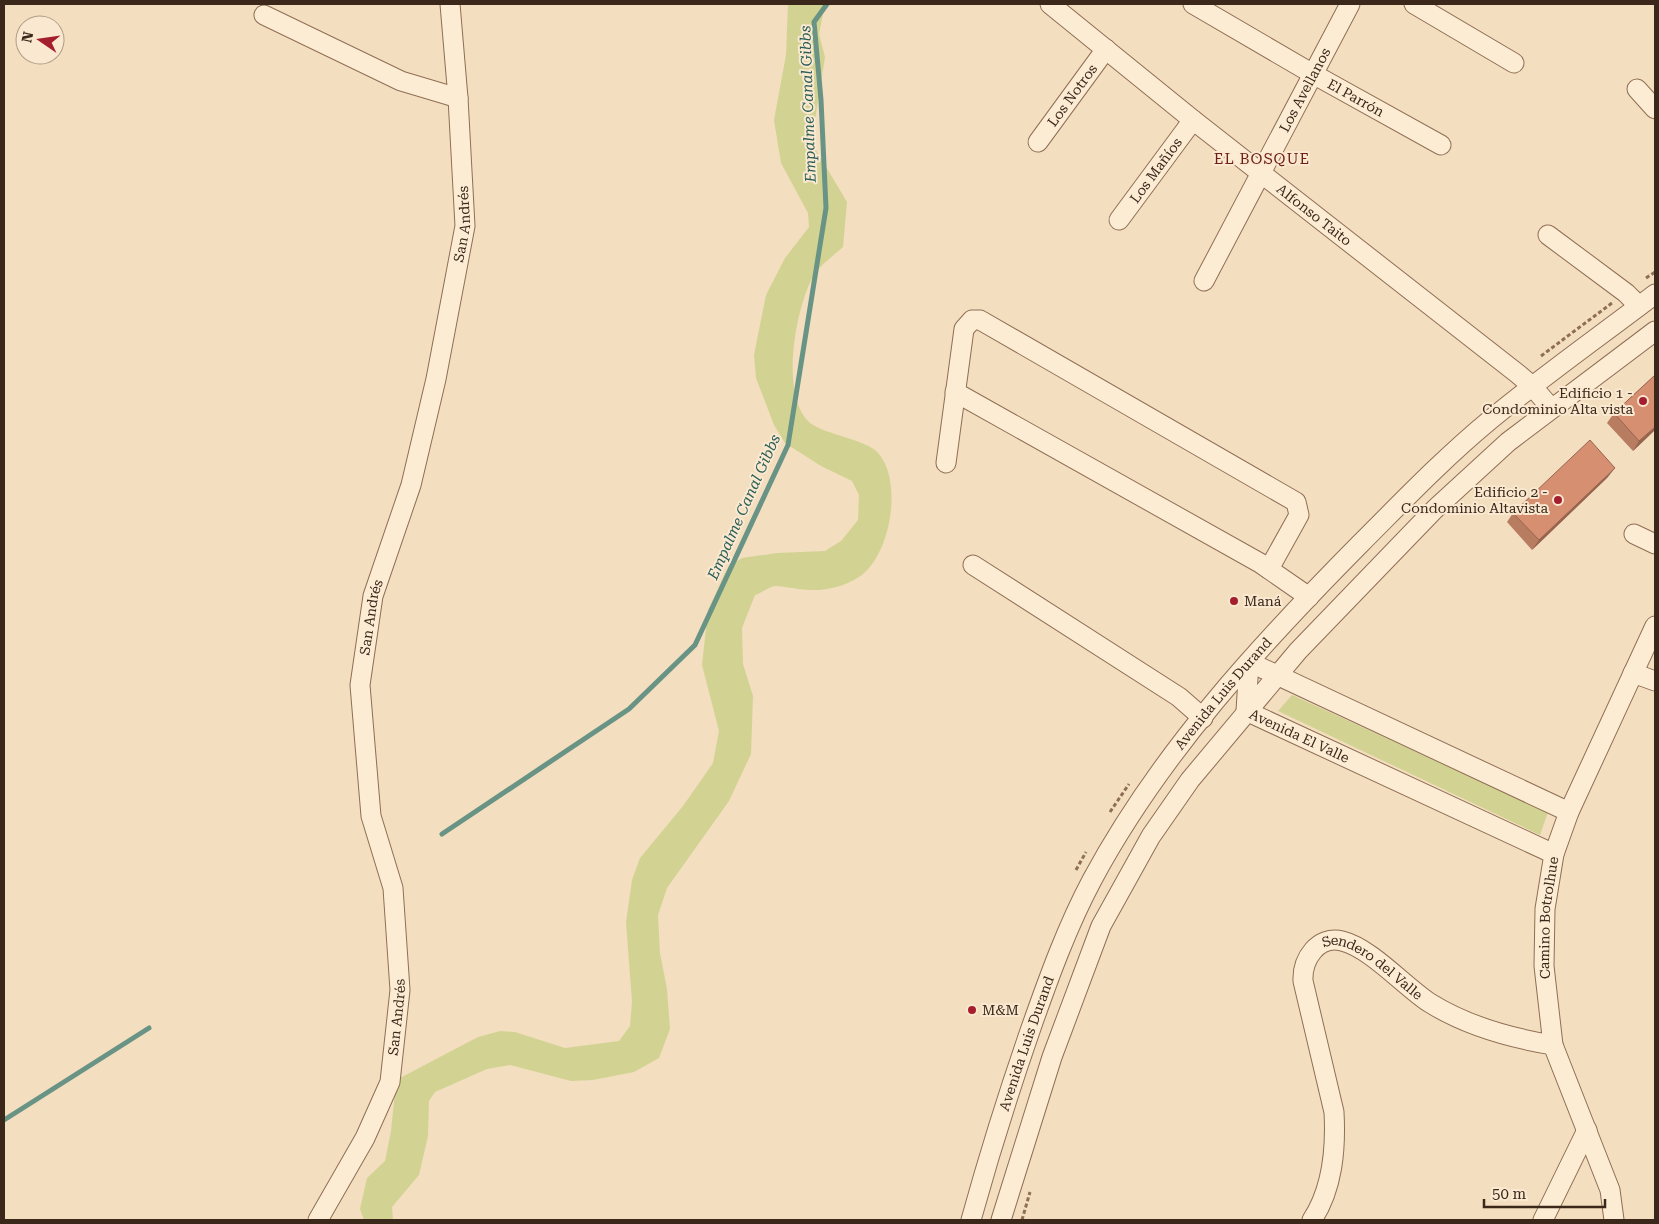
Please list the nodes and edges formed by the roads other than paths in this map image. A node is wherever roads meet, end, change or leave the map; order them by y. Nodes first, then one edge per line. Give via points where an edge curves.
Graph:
1 (450, 4) edge
2 (1050, 4) edge
3 (1193, 4) edge
4 (1350, 4) edge
5 (1414, 4) edge
6 (264, 15) dead end
7 (1106, 49) junction
8 (1514, 63) dead end
9 (1313, 74) junction
10 (1637, 89) dead end
11 (458, 98) junction
12 (1655, 109) edge
13 (1192, 120) junction
14 (1038, 142) dead end
15 (1441, 145) dead end
16 (1262, 174) junction
17 (1119, 220) dead end
18 (1548, 235) dead end
19 (1204, 281) dead end
20 (1655, 294) edge
21 (1639, 306) junction
22 (1655, 330) edge
23 (1532, 386) junction
24 (955, 392) junction
25 (1551, 408) junction
26 (946, 463) dead end
27 (1634, 534) dead end
28 (1655, 544) edge
29 (973, 565) dead end
30 (1269, 569) junction
31 (1309, 596) junction
32 (1655, 626) edge
33 (1249, 662) junction
34 (1633, 673) junction
35 (1276, 676) junction
36 (1655, 681) edge
37 (1246, 711) junction
38 (1203, 718) junction
39 (1569, 812) junction
40 (1554, 854) junction
41 (1553, 1045) junction
42 (1587, 1130) junction
43 (318, 1220) edge
44 (971, 1220) edge
45 (1001, 1220) edge
46 (1312, 1220) edge
47 (1543, 1220) edge
48 (1614, 1220) edge

1 - 11 street, San Andrés
2 - 7 street, Alfonso Taito
3 - 9 street, El Parrón
4 - 9 street, Los Avellanos
5 - 8 street
6 - 11 street via 401,81
7 - 13 street, Alfonso Taito
7 - 14 street, Los Notros
9 - 15 street, El Parrón
9 - 16 street, Los Avellanos
10 - 12 street
11 - 43 street, San Andrés via 465,226 436,379 413,476 373,596 360,685 371,816 393,888 400,990 390,1082 365,1138
13 - 16 street, Alfonso Taito
13 - 17 street, Los Mañíos
16 - 19 street, Los Avellanos
16 - 23 street, Alfonso Taito
18 - 21 street
20 - 21 street, Avenida Luis Durand
21 - 23 street, Avenida Luis Durand
22 - 25 street, Avenida Luis Durand
23 - 25 street, Alfonso Taito
23 - 31 street, Avenida Luis Durand via 1440,465
24 - 26 street
24 - 30 street
24 - 30 street via 964,329 972,320 980,320 1296,502 1299,515
25 - 35 street, Avenida Luis Durand via 1435,509
27 - 28 street
29 - 38 street via 1179,697
30 - 31 street
31 - 33 street, Avenida Luis Durand
32 - 34 street, Camino Botrolhue
33 - 35 street
33 - 37 street, Avenida El Valle
33 - 38 street, Avenida Luis Durand
34 - 36 street
34 - 39 street, Camino Botrolhue
35 - 37 street, Avenida Luis Durand
35 - 39 street
37 - 40 street, Avenida El Valle
37 - 45 street, Avenida Luis Durand via 1150,836 1102,926 1052,1057
38 - 44 street, Avenida Luis Durand via 1131,813 1075,913 1024,1048
39 - 40 street, Camino Botrolhue
40 - 41 street, Camino Botrolhue via 1545,909 1544,966
41 - 42 street, Camino Botrolhue
41 - 46 street, Sendero del Valle via 1497,1033 1451,1014 1429,1003 1343,941 1327,942 1314,950 1304,963 1302,981 1334,1112 1335,1132 1327,1188
42 - 47 street
42 - 48 street, Camino Botrolhue via 1610,1190

